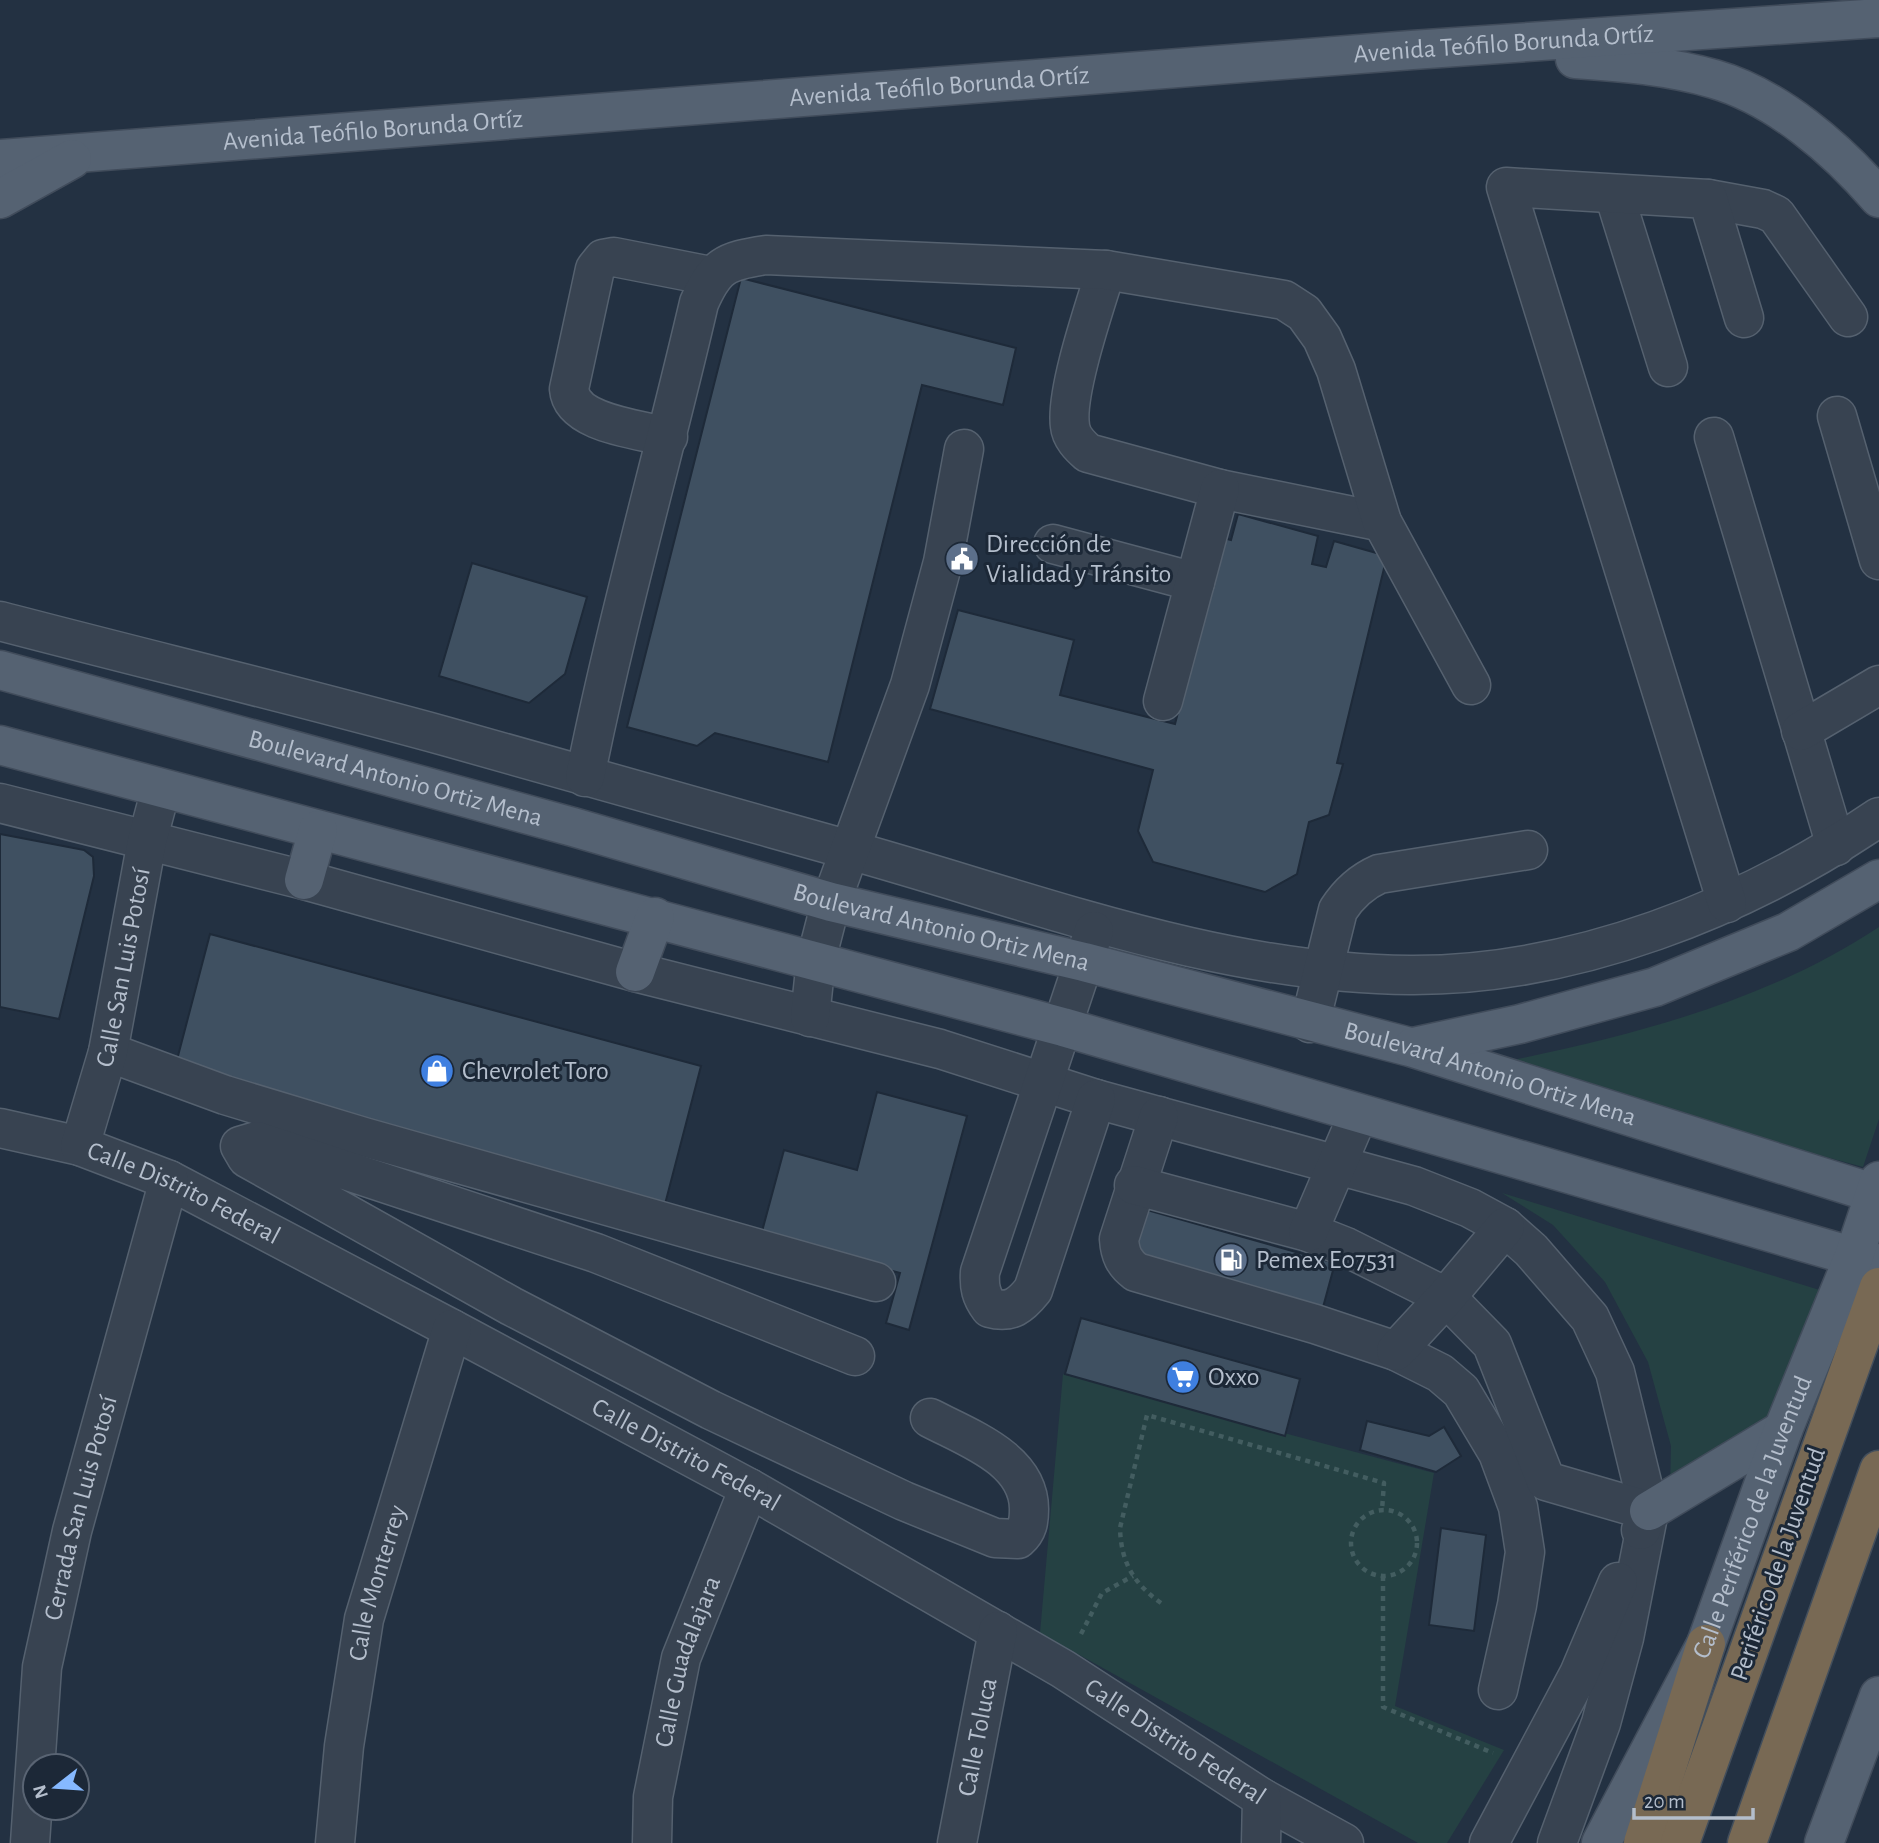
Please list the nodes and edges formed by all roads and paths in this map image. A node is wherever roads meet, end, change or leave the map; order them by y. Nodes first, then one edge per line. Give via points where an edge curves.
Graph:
1 (1879, 18) edge
2 (1412, 50) junction
3 (83, 153) junction
4 (0, 159) edge
5 (1614, 194) junction
6 (1879, 198) edge
7 (0, 199) edge
8 (1709, 199) junction
9 (1106, 270) junction
10 (710, 276) junction
11 (1848, 317) dead end
12 (1744, 318) dead end
13 (1668, 367) dead end
14 (1837, 416) dead end
15 (668, 437) junction
16 (1714, 437) dead end
17 (964, 449) dead end
18 (1220, 489) junction
19 (1382, 522) junction
20 (1052, 544) dead end
21 (1879, 559) edge
22 (1195, 582) junction
23 (0, 621) edge
24 (0, 670) edge
25 (1471, 685) dead end
26 (1879, 685) edge
27 (1163, 701) dead end
28 (1801, 731) junction
29 (0, 745) edge
30 (585, 778) junction
31 (161, 789) junction
32 (0, 803) edge
33 (1879, 817) edge
34 (317, 830) junction
35 (147, 841) junction
36 (1836, 846) junction
37 (852, 850) junction
38 (1528, 850) dead end
39 (1879, 879) edge
40 (304, 880) junction
41 (831, 902) junction
42 (1727, 903) junction
43 (655, 917) junction
44 (1097, 922) junction
45 (816, 960) junction
46 (1084, 962) junction
47 (1322, 968) junction
48 (635, 972) junction
49 (810, 1017) junction
50 (1310, 1023) junction
51 (1063, 1027) junction
52 (1410, 1047) junction
53 (108, 1052) junction
54 (1044, 1083) junction
55 (1096, 1099) junction
56 (1358, 1115) junction
57 (1159, 1116) junction
58 (0, 1128) edge
59 (80, 1146) junction
60 (1338, 1165) junction
61 (169, 1180) junction
62 (1134, 1185) junction
63 (1877, 1190) edge
64 (1505, 1227) junction
65 (1308, 1233) junction
66 (743, 1246) junction
67 (1866, 1260) edge
68 (876, 1282) dead end
69 (1879, 1287) edge
70 (1447, 1297) junction
71 (726, 1305) junction
72 (452, 1329) junction
73 (1396, 1351) junction
74 (855, 1356) dead end
75 (930, 1418) dead end
76 (1783, 1430) junction
77 (1879, 1470) edge
78 (749, 1488) junction
79 (1382, 1510) junction
80 (1649, 1511) junction
81 (1133, 1576) junction
82 (1383, 1577) junction
83 (1161, 1603) dead end
84 (998, 1631) junction
85 (1706, 1644) junction
86 (1063, 1669) junction
87 (1498, 1690) dead end
88 (1879, 1696) edge
89 (1495, 1753) dead end
90 (1262, 1798) junction
91 (30, 1843) edge
92 (335, 1843) edge
93 (652, 1843) edge
94 (957, 1843) edge
95 (1261, 1843) edge
96 (1344, 1843) edge
97 (1489, 1843) edge
98 (1556, 1843) edge
99 (1601, 1843) edge
100 (1643, 1843) edge
101 (1680, 1843) edge
102 (1747, 1843) edge
103 (1824, 1843) edge

1 - 2 main road, Avenida Teófilo Borunda Ortíz
2 - 3 main road, Avenida Teófilo Borunda Ortíz
2 - 6 main road via 1627,62 1716,79 1766,102 1820,140
3 - 4 main road, Avenida Teófilo Borunda Ortíz
3 - 7 main road
5 - 8 street
5 - 13 street
5 - 42 street via 1506,187
8 - 11 street via 1776,215
8 - 12 street
9 - 10 street via 766,255 727,263
9 - 18 street via 1070,408 1070,428 1077,442 1088,453 1109,461
9 - 19 street via 1284,300 1304,313 1336,370
10 - 15 street via 699,303
10 - 15 street via 614,257 595,269 570,398 578,411 591,417
14 - 21 street
15 - 30 street
16 - 28 street
17 - 37 street via 943,562 910,685
18 - 19 street
18 - 22 street
19 - 25 street
20 - 22 street
22 - 27 street
23 - 30 street via 449,737
24 - 41 main road, Boulevard Antonio Ortiz Mena
26 - 28 street
28 - 36 street
29 - 31 main road
30 - 37 street
31 - 34 main road
31 - 35 street, Calle San Luis Potosí
32 - 35 street
33 - 36 street
34 - 40 main road
34 - 43 main road
35 - 40 street
35 - 53 street, Calle San Luis Potosí
36 - 42 street
37 - 41 street
37 - 44 street
38 - 47 street via 1379,874 1366,880 1338,910
39 - 52 main road via 1788,932 1655,988
40 - 48 street
41 - 45 street
41 - 46 main road, Boulevard Antonio Ortiz Mena
42 - 47 street via 1591,952 1480,971 1410,975
43 - 45 main road
43 - 48 main road
44 - 46 street
44 - 47 street via 1224,954
45 - 49 street
45 - 51 main road
46 - 50 main road, Boulevard Antonio Ortiz Mena
46 - 51 street
47 - 50 street
48 - 49 street
49 - 54 street via 940,1049
50 - 52 main road, Boulevard Antonio Ortiz Mena
51 - 54 street
51 - 56 main road
52 - 63 main road, Boulevard Antonio Ortiz Mena
53 - 59 street, Calle San Luis Potosí
53 - 66 street via 263,1107
54 - 55 street
54 - 55 street via 980,1272 979,1286 990,1308 1009,1311 1033,1290
55 - 57 street
56 - 60 street
56 - 67 main road
57 - 60 street
57 - 62 street
58 - 59 street, Calle Distrito Federal
59 - 61 street, Calle Distrito Federal
60 - 64 street via 1414,1185
60 - 65 street
61 - 72 street, Calle Distrito Federal
61 - 91 street, Cerrada San Luis Potosí via 72,1531 42,1667
62 - 65 street
62 - 73 street via 1119,1239 1122,1258 1136,1272
63 - 67 main road, Calle Periférico de la Juventud
64 - 70 street
64 - 80 street via 1590,1318 1615,1372
65 - 70 street
66 - 68 street
66 - 71 street
67 - 76 main road, Calle Periférico de la Juventud
69 - 101 highway, Periférico de la Juventud
70 - 73 street
70 - 80 street via 1492,1344 1546,1481
71 - 74 street
71 - 75 street via 596,1253 328,1164 257,1141 240,1146 247,1158 511,1306 711,1410 904,1501 995,1538 1018,1539 1030,1519 1030,1494 1024,1481 1010,1464
72 - 78 street, Calle Distrito Federal
72 - 92 street, Calle Monterrey via 364,1619 344,1746
73 - 87 street via 1440,1373 1461,1391 1498,1453 1518,1507 1525,1552
76 - 80 main road
76 - 85 main road, Calle Periférico de la Juventud
77 - 102 highway
78 - 84 street, Calle Distrito Federal
78 - 93 street, Calle Guadalajara via 681,1657 653,1797
79 - 81 path via 1384,1483 1147,1415 1120,1528 1124,1561
79 - 82 path via 1355,1527 1352,1549 1362,1568
79 - 82 path via 1410,1523 1417,1544 1403,1570
80 - 97 street via 1579,1674
80 - 98 street via 1601,1723
81 - 83 path via 1143,1591
81 - 86 path via 1102,1593
82 - 89 path via 1383,1707
84 - 86 street, Calle Distrito Federal
84 - 94 street, Calle Toluca
85 - 99 main road, Calle Periférico de la Juventud
85 - 100 highway
86 - 90 street, Calle Distrito Federal
88 - 103 main road
90 - 95 street
90 - 96 street, Calle Distrito Federal

